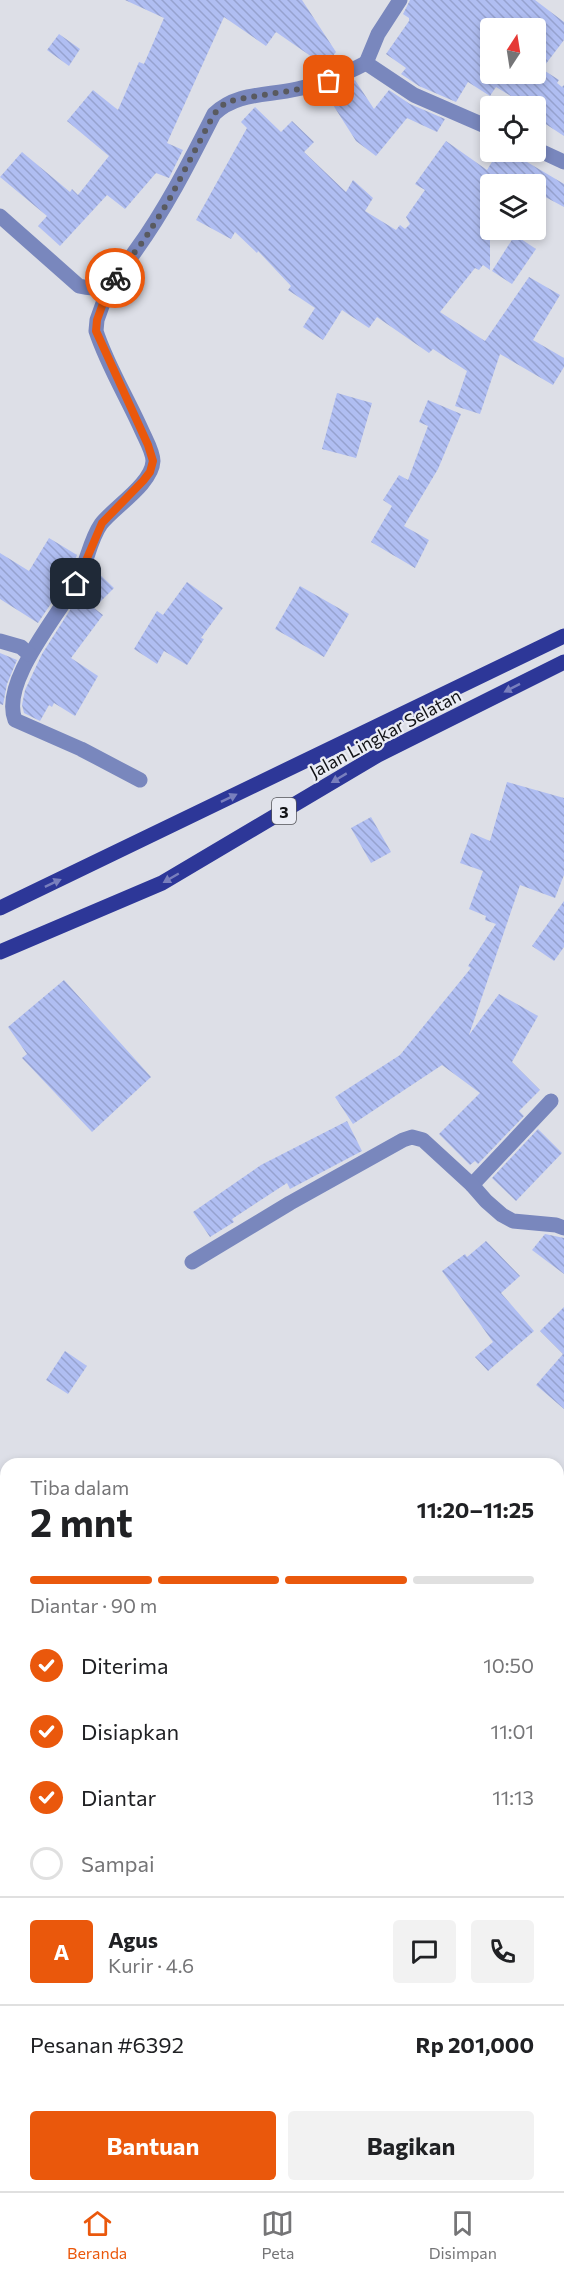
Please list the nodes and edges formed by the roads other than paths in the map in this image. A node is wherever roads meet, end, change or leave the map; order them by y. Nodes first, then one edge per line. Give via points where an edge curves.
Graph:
1 (400, 0) edge
2 (366, 63) junction
3 (480, 124) edge
4 (546, 154) edge
5 (564, 162) edge
6 (0, 216) edge
7 (111, 281) junction
8 (564, 636) edge
9 (0, 641) edge
10 (29, 654) junction
11 (564, 662) edge
12 (140, 780) dead end
13 (0, 908) edge
14 (0, 952) edge
15 (551, 1101) dead end
16 (472, 1185) junction
17 (564, 1228) edge
18 (192, 1262) dead end

1 - 2 street via 378,34
2 - 3 street via 414,95
2 - 7 street via 329,81 225,103 214,114 168,202
4 - 5 street
6 - 7 street via 79,286 95,288
7 - 10 street via 96,331 153,461 143,481 102,523 76,584
13 -> 8 main road, Jalan Lingkar Selatan / 3
9 - 10 street via 21,647
10 - 12 street via 12,697 15,720 81,748
11 -> 14 main road, Jalan Lingkar Selatan / 3 via 378,755 162,883
15 - 16 street
16 - 17 street via 513,1221
16 - 18 street via 423,1140 412,1137 300,1197

